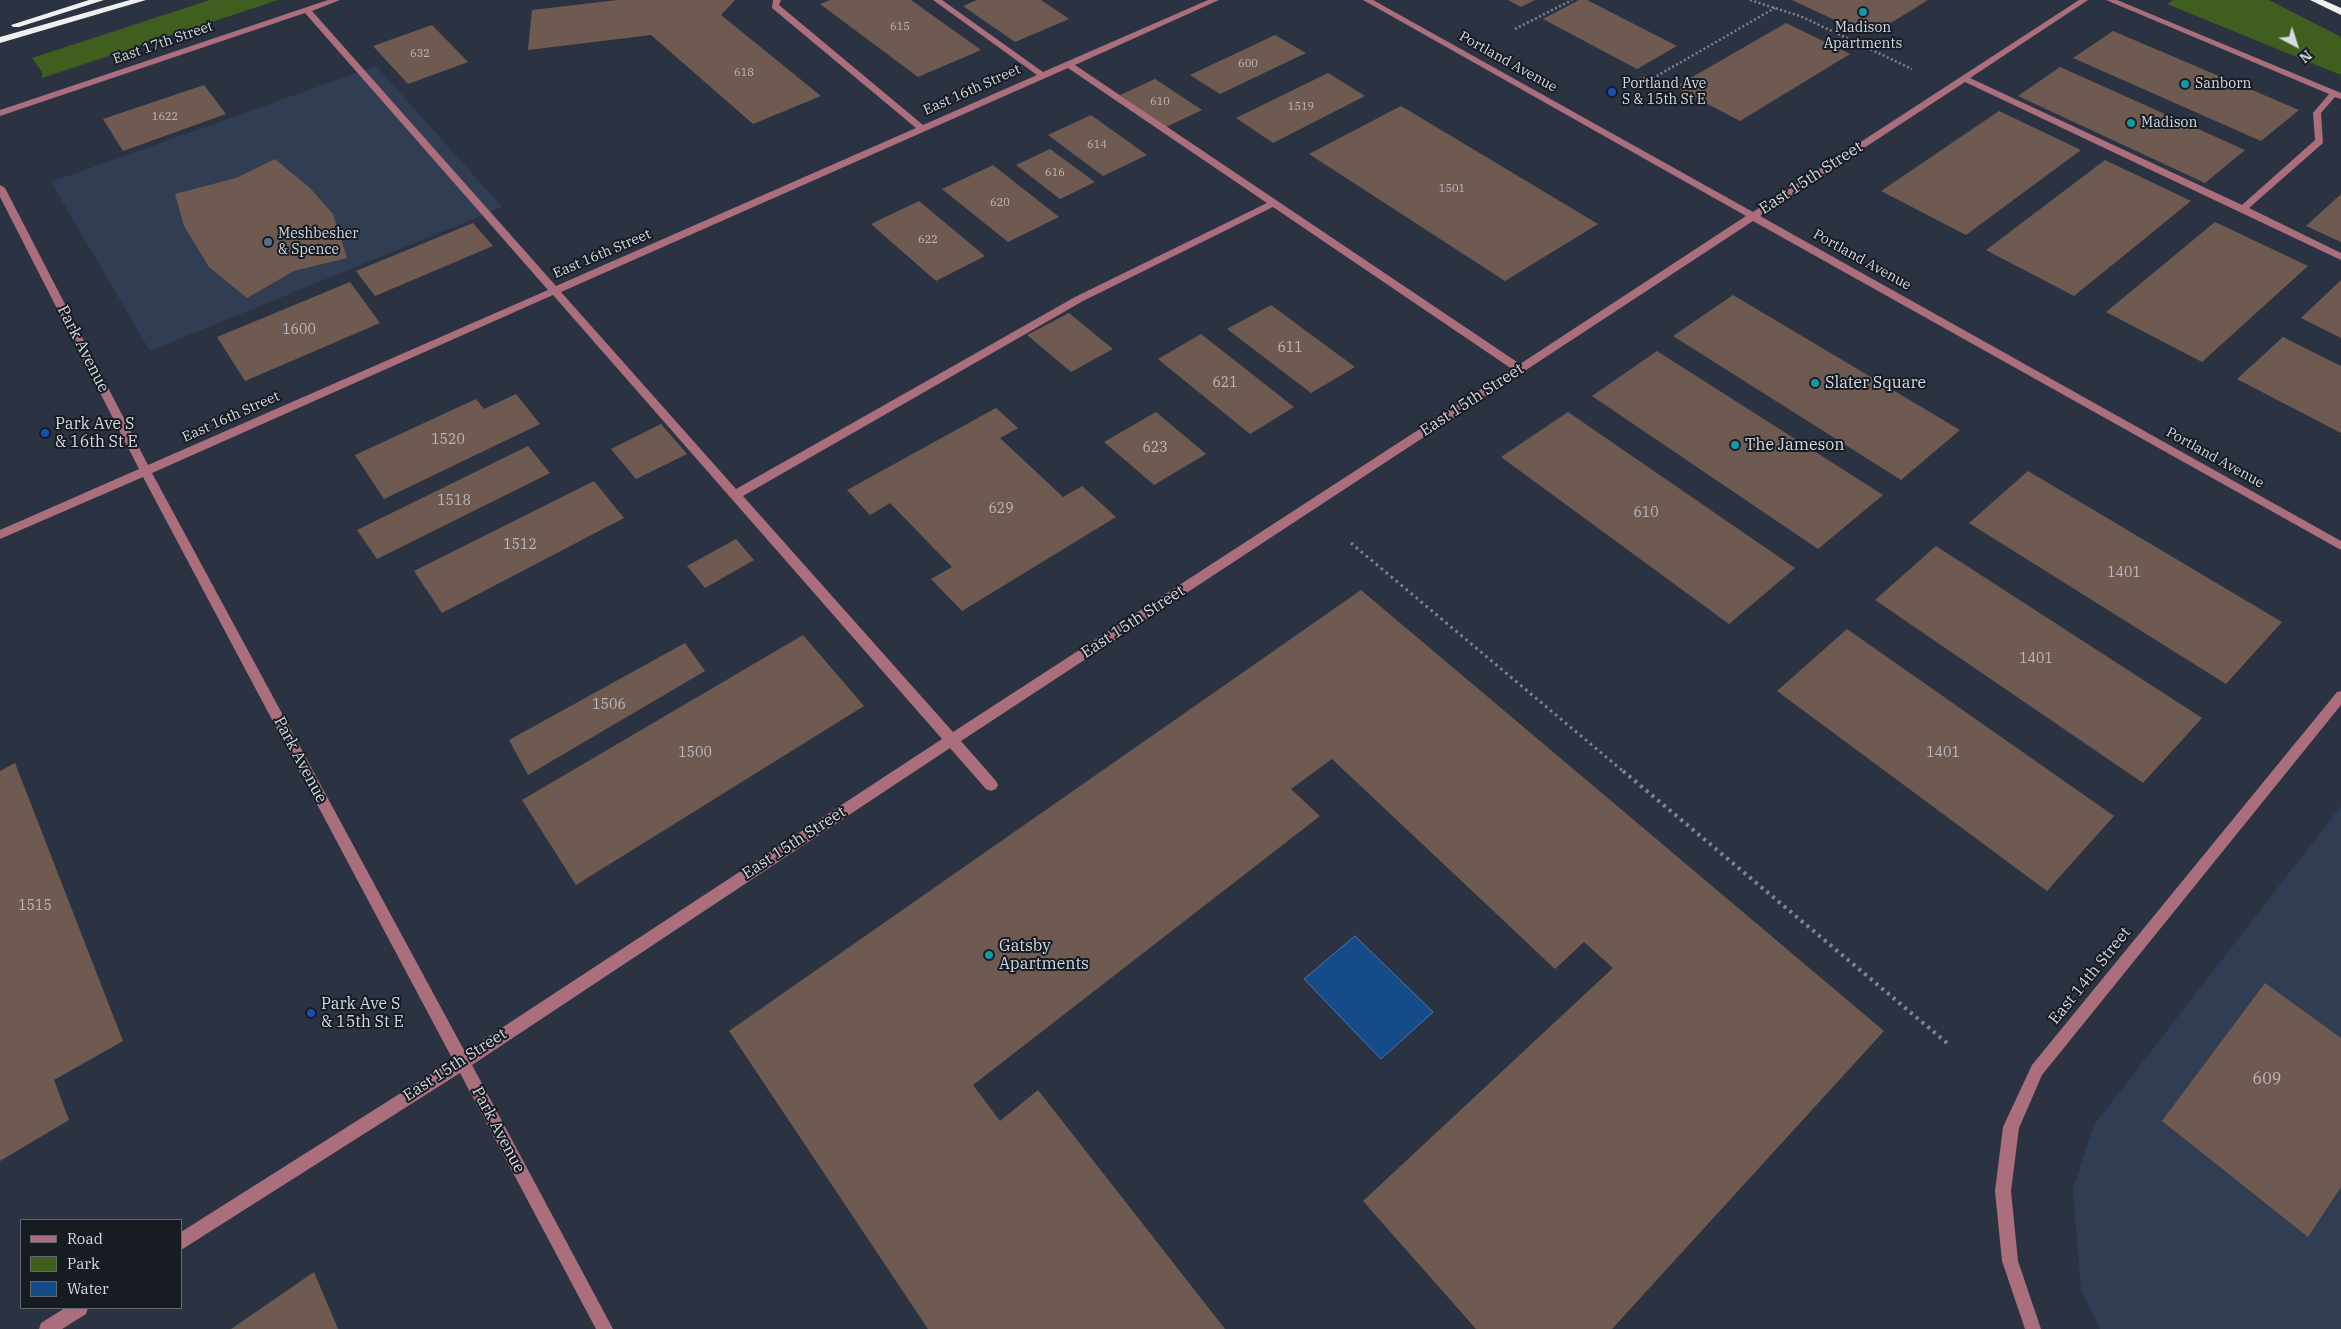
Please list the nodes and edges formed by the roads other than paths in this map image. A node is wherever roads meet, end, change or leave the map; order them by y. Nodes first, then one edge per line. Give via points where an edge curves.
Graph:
1 (99, 0) edge
2 (141, 0) edge
3 (336, 0) edge
4 (777, 0) edge
5 (936, 0) edge
6 (1216, 0) edge
7 (1367, 0) edge
8 (2084, 0) edge
9 (2110, 0) edge
10 (2315, 0) edge
11 (307, 10) junction
12 (2341, 12) edge
13 (0, 30) edge
14 (0, 40) edge
15 (1069, 65) junction
16 (1043, 76) junction
17 (1963, 78) junction
18 (2338, 94) edge
19 (0, 113) edge
20 (922, 129) junction
21 (0, 188) edge
22 (1273, 203) junction
23 (2243, 209) junction
24 (1753, 216) junction
25 (2341, 257) edge
26 (554, 290) junction
27 (1520, 369) junction
28 (146, 470) junction
29 (735, 495) junction
30 (0, 535) edge
31 (2341, 546) edge
32 (2341, 696) edge
33 (951, 740) junction
34 (991, 785) dead end
35 (462, 1063) junction
36 (182, 1241) edge
37 (78, 1309) edge
38 (47, 1329) edge
39 (605, 1329) edge
40 (2033, 1329) edge

1 - 13 highway
2 - 14 highway
3 - 11 street, East 17th Street
4 - 20 street via 775,6
5 - 16 street
6 - 15 street, East 16th Street
7 - 24 street, Portland Avenue
8 - 17 street, East 15th Street
9 - 18 street
10 - 12 highway
11 - 19 street, East 17th Street
11 - 26 street
15 - 16 street, East 16th Street
15 - 22 street
16 - 20 street, East 16th Street
17 - 23 street
17 - 24 street, East 15th Street
18 - 23 street via 2317,113 2320,141
20 - 26 street, East 16th Street
21 - 28 street, Park Avenue
22 - 27 street
22 - 29 street via 1079,299
23 - 25 street
24 - 27 street, East 15th Street
24 - 31 street, Portland Avenue
26 - 28 street, East 16th Street
26 - 29 street
27 - 33 street, East 15th Street
28 - 30 street, East 16th Street
28 - 35 street, Park Avenue
29 - 33 street
32 - 40 street, East 14th Street via 2037,1070 2010,1127 2003,1191 2010,1261
33 - 34 street
33 - 35 street, East 15th Street
35 - 36 street, East 15th Street
35 - 39 street, Park Avenue
37 - 38 street

